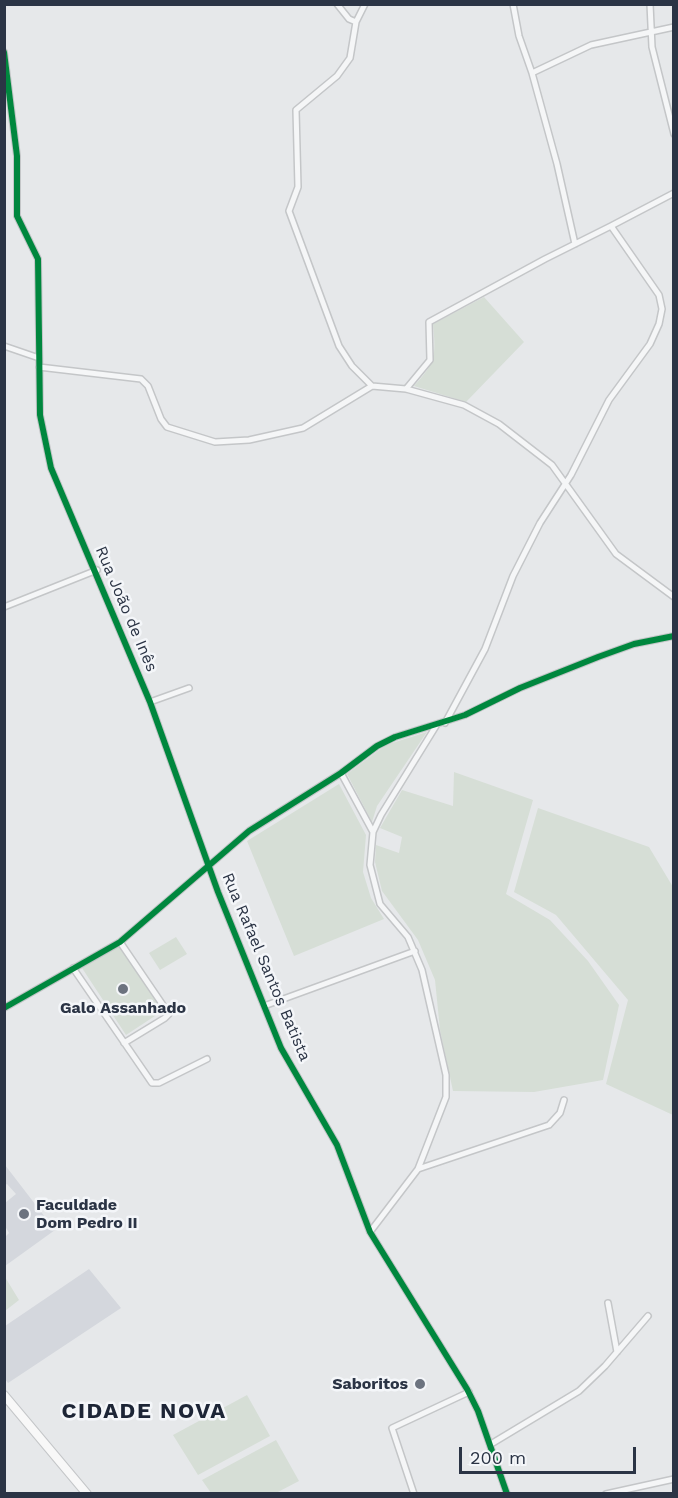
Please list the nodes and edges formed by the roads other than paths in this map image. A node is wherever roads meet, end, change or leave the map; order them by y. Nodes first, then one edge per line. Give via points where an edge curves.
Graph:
1 (337, 4) edge
2 (365, 4) edge
3 (513, 4) edge
4 (650, 4) edge
5 (356, 22) junction
6 (674, 27) edge
7 (650, 33) junction
8 (4, 52) edge
9 (532, 73) junction
10 (674, 134) edge
11 (674, 193) edge
12 (611, 226) junction
13 (575, 244) junction
14 (4, 346) edge
15 (39, 357) junction
16 (39, 368) junction
17 (372, 386) junction
18 (406, 388) junction
19 (565, 485) junction
20 (97, 570) junction
21 (674, 597) edge
22 (4, 607) edge
23 (674, 636) edge
24 (189, 688) dead end
25 (150, 702) junction
26 (445, 723) junction
27 (436, 726) junction
28 (341, 773) junction
29 (373, 832) junction
30 (209, 867) junction
31 (120, 942) junction
32 (415, 951) junction
33 (74, 968) junction
34 (264, 1006) junction
35 (4, 1008) edge
36 (124, 1043) junction
37 (207, 1059) dead end
38 (564, 1100) dead end
39 (418, 1169) junction
40 (370, 1232) junction
41 (608, 1303) dead end
42 (648, 1316) dead end
43 (617, 1352) junction
44 (469, 1392) junction
45 (4, 1395) edge
46 (490, 1444) junction
47 (674, 1479) edge
48 (83, 1492) edge
49 (506, 1492) edge
50 (414, 1494) edge
51 (497, 1494) edge
52 (606, 1494) edge

1 - 5 street
2 - 5 street
3 - 9 street
4 - 7 street
5 - 17 street via 353,48 343,68 297,109 298,187 289,211 339,346
6 - 7 street
7 - 9 street via 591,45
7 - 10 street
8 - 15 street, Rua João de Inês via 17,156 17,216 40,270
9 - 13 street
11 - 12 street
12 - 13 street
12 - 19 street via 659,295 661,319 650,344 609,400
13 - 18 street via 429,322 430,360
14 - 15 street
15 - 16 street, Rua João de Inês
16 - 17 street via 141,379 167,428 215,442 249,441 303,428
16 - 20 street, Rua João de Inês via 40,415 47,456
17 - 18 street
18 - 19 street via 464,405 499,424 552,465
19 - 21 street via 616,554
19 - 26 street via 520,562 485,649
20 - 22 street
20 - 25 street, Rua João de Inês
23 - 26 street via 598,657
24 - 25 street
25 - 30 street, Rua João de Inês
26 - 27 street
27 - 28 street via 395,737
27 - 29 street via 387,802
28 - 29 street
28 - 30 street via 249,831
29 - 32 street via 370,865 377,895
30 - 31 street
30 - 34 street, Rua Rafael Santos Batista
31 - 33 street
31 - 36 street via 168,1011 165,1018
32 - 34 street
32 - 39 street via 447,1082 444,1105
33 - 35 street
33 - 36 street
34 - 40 street, Rua Rafael Santos Batista via 281,1048 337,1145
36 - 37 street via 150,1081 159,1083
38 - 39 street via 560,1113 549,1125
39 - 40 street
40 - 44 street, Rua Rafael Santos Batista
41 - 43 street
42 - 43 street
43 - 46 street via 579,1391
44 - 46 street, Rua Rafael Santos Batista
44 - 50 street via 392,1428
45 - 48 main road
46 - 49 street, Rua Rafael Santos Batista
47 - 52 street
49 - 51 street

